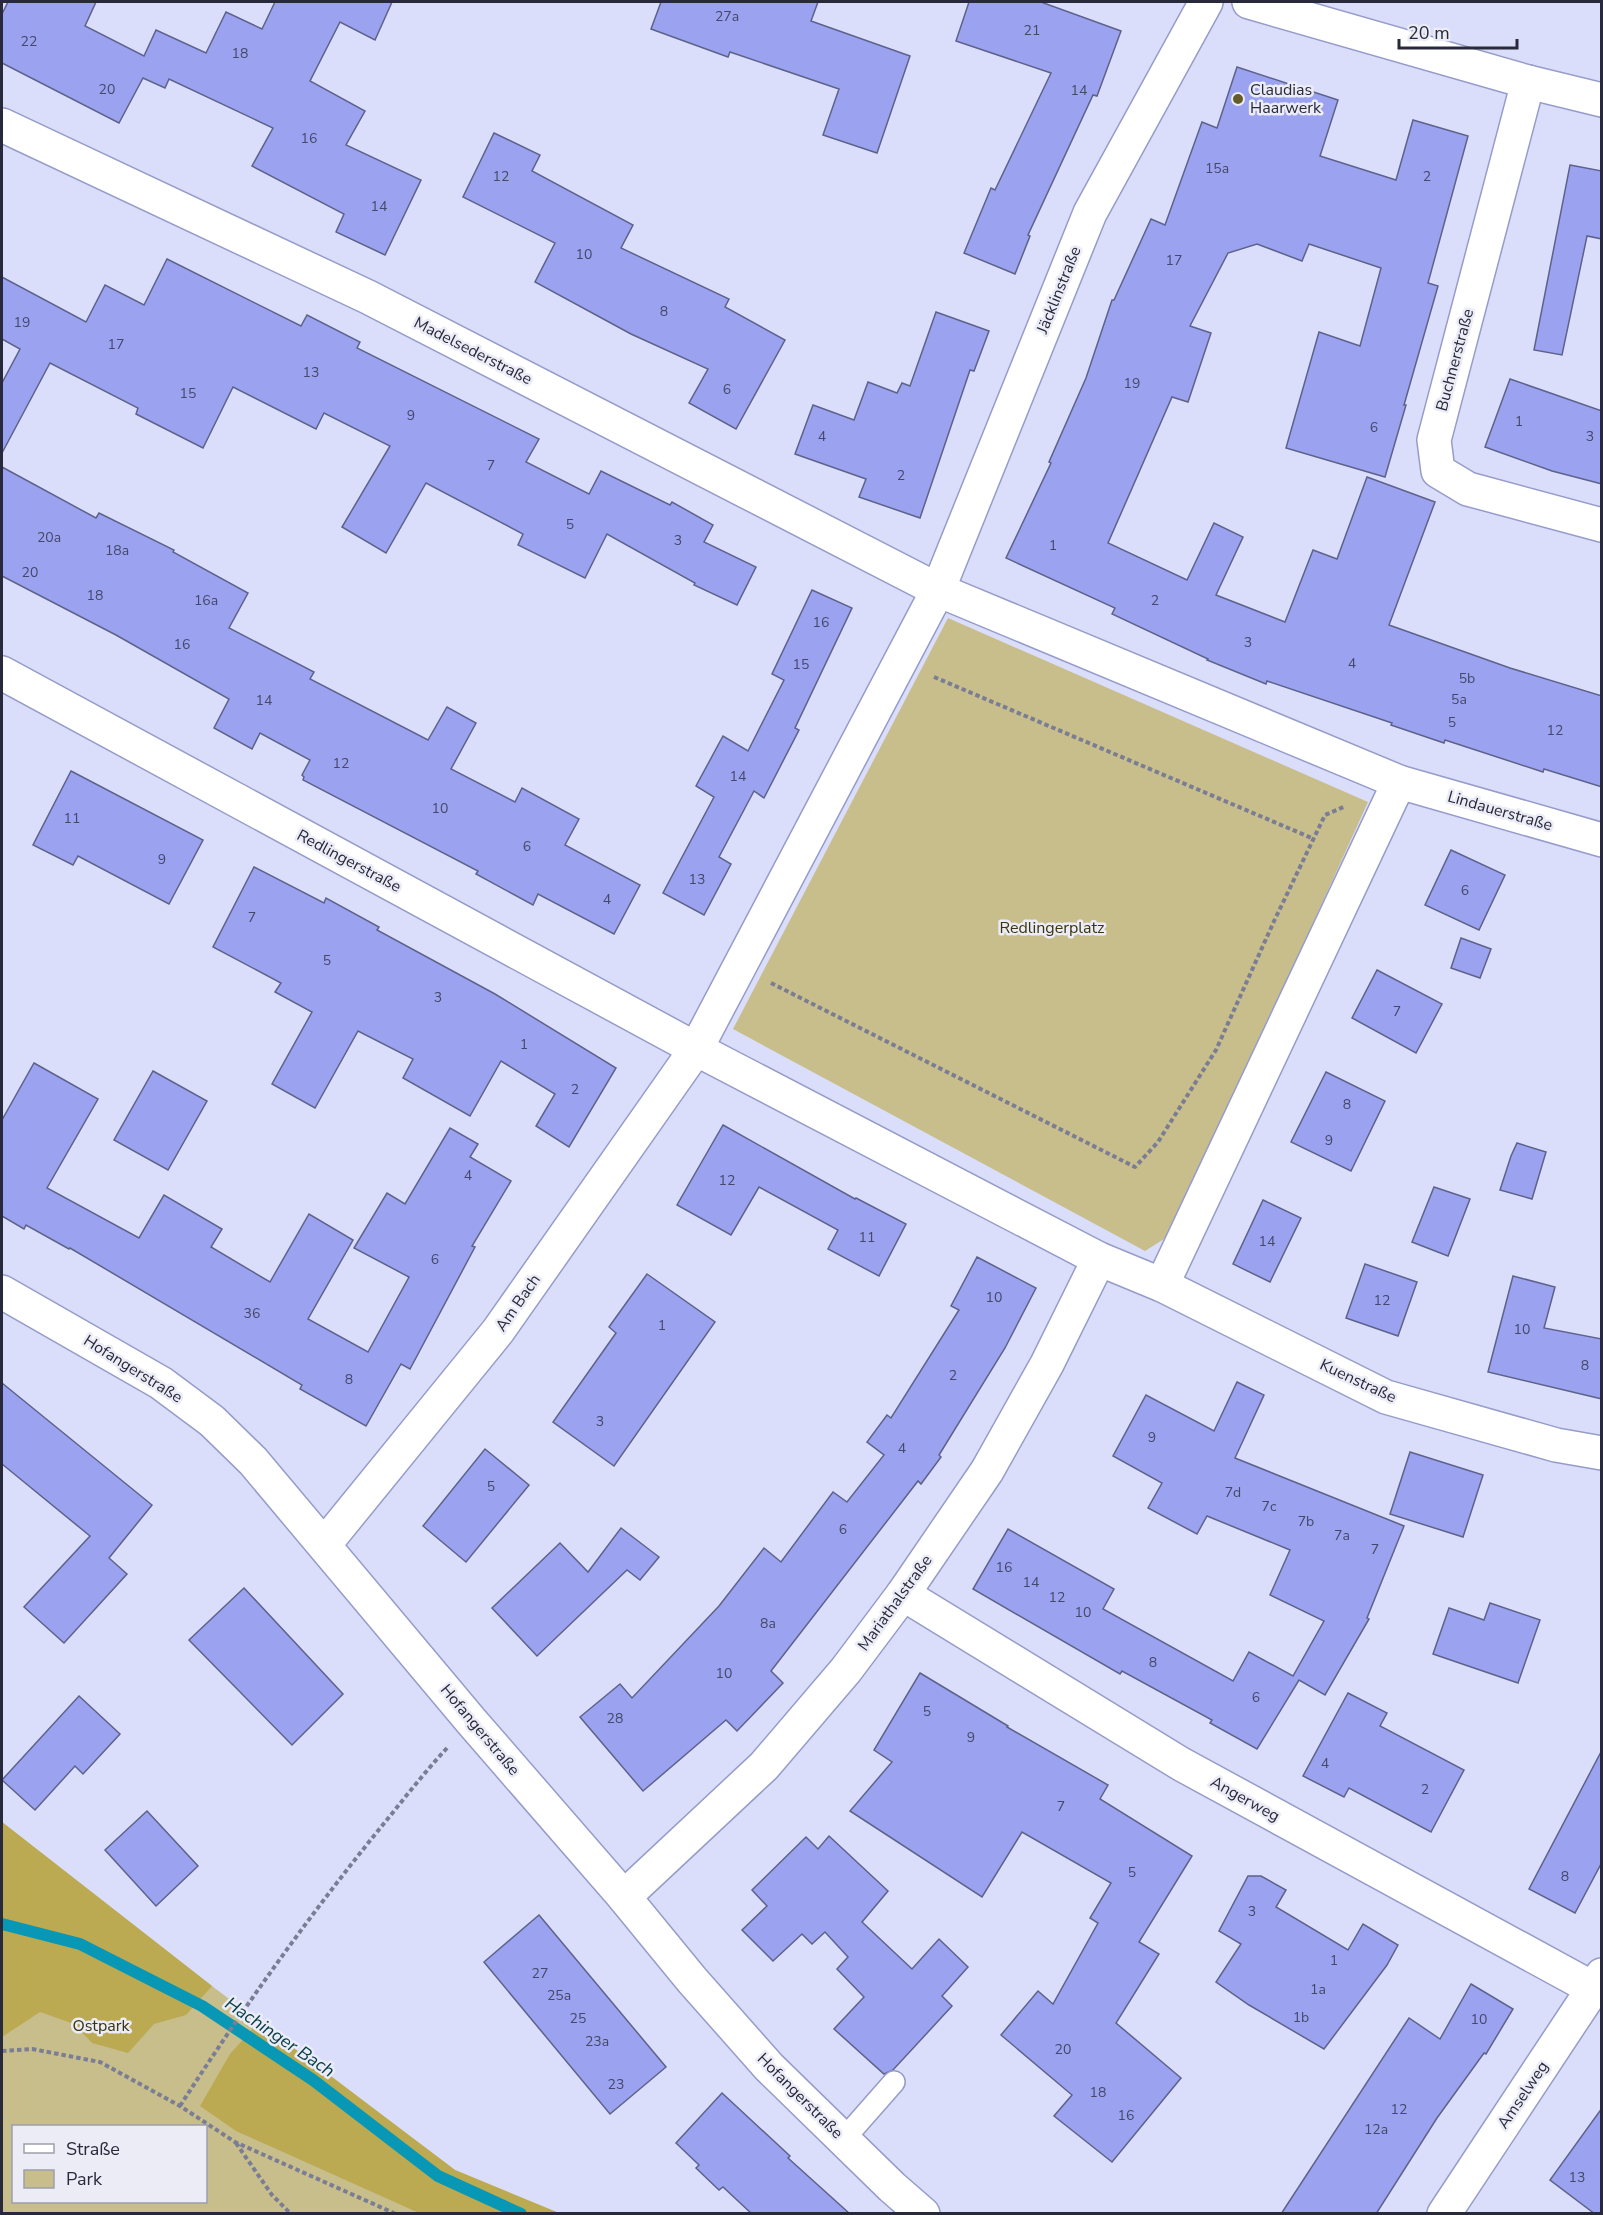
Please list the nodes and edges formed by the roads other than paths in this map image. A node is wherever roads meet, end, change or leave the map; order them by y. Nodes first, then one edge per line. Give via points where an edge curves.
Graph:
1 (1206, 2) edge
2 (1249, 2) edge
3 (1317, 11) edge
4 (1528, 82) junction
5 (1602, 100) edge
6 (2, 125) edge
7 (1602, 525) edge
8 (939, 590) junction
9 (2, 673) edge
10 (1399, 782) junction
11 (1602, 840) edge
12 (696, 1049) junction
13 (1099, 1259) junction
14 (1162, 1286) junction
15 (2, 1292) edge
16 (1602, 1452) edge
17 (324, 1545) junction
18 (903, 1594) junction
19 (624, 1897) junction
20 (1598, 1982) edge
21 (894, 2082) dead end
22 (843, 2140) junction
23 (923, 2214) edge
24 (1443, 2214) edge

1 - 8 street, Jäcklinstraße via 1090,213
2 - 3 street
3 - 4 street
4 - 5 street
4 - 7 street, Buchnerstraße via 1434,440 1438,471 1468,489
6 - 8 street, Madelsederstraße via 368,297
8 - 10 street
8 - 12 street
9 - 12 street, Redlingerstraße
10 - 11 street, Lindauerstraße
10 - 14 street
12 - 13 street
12 - 17 street, Am Bach via 498,1331
13 - 14 street
13 - 18 street, Mariathalstraße via 1047,1364 987,1471
14 - 16 street, Kuenstraße via 1386,1396 1556,1445
15 - 17 street, Hofangerstraße via 161,1383 212,1421 253,1461
17 - 19 street, Hofangerstraße
18 - 19 street, Mariathalstraße via 846,1670 764,1766
18 - 20 street, Angerweg via 1181,1764
19 - 22 street, Hofangerstraße via 769,2067
20 - 24 street, Amselweg
21 - 22 lane
22 - 23 street, Hofangerstraße

